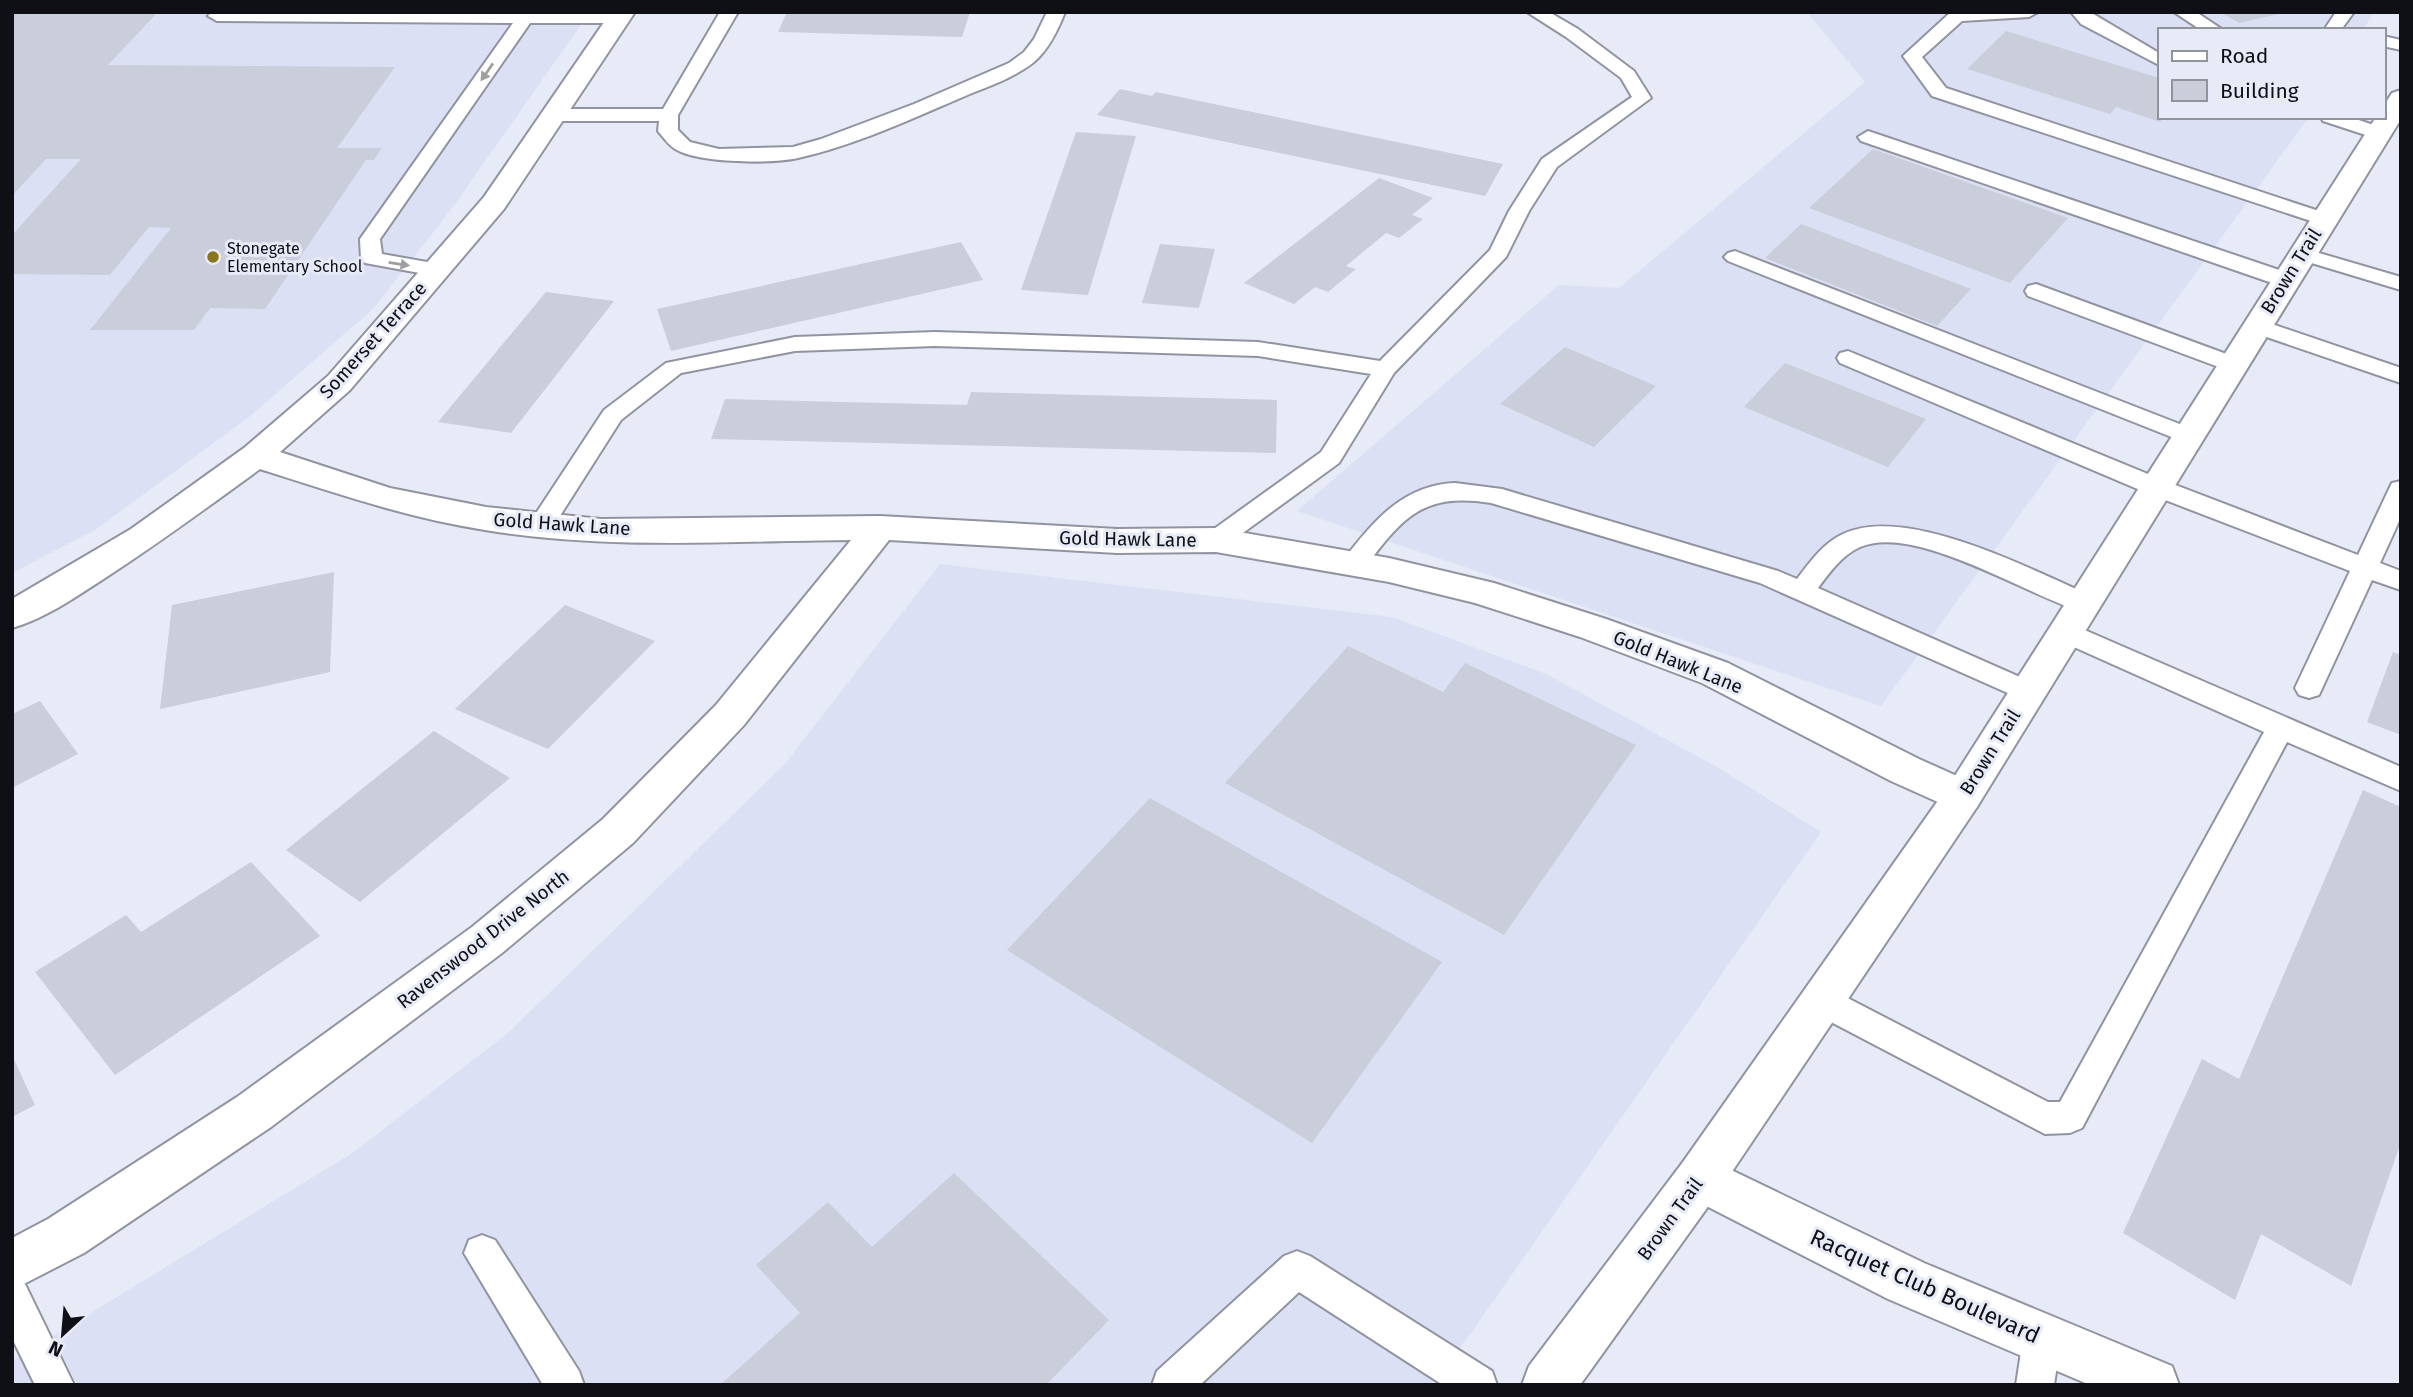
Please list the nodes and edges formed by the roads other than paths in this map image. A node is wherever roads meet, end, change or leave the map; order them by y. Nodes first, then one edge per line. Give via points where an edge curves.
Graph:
1 (221, 12) edge
2 (729, 12) edge
3 (1056, 12) edge
4 (1536, 12) edge
5 (2029, 12) edge
6 (2080, 12) edge
7 (2183, 12) edge
8 (2345, 12) edge
9 (527, 14) edge
10 (1973, 14) edge
11 (621, 15) edge
12 (2211, 28) edge
13 (2332, 28) edge
14 (2158, 59) edge
15 (2401, 97) edge
16 (554, 115) junction
17 (669, 115) junction
18 (2336, 119) edge
19 (2378, 133) junction
20 (1868, 136) dead end
21 (2324, 219) junction
22 (1735, 257) dead end
23 (2294, 267) junction
24 (436, 270) junction
25 (2401, 284) edge
26 (2036, 291) dead end
27 (2257, 326) junction
28 (1848, 358) dead end
29 (2232, 364) junction
30 (1385, 369) junction
31 (2401, 376) edge
32 (2187, 435) junction
33 (256, 456) junction
34 (2156, 487) junction
35 (2401, 489) edge
36 (542, 524) junction
37 (880, 528) junction
38 (1216, 540) junction
39 (1354, 564) junction
40 (2366, 567) junction
41 (2401, 581) edge
42 (1801, 592) junction
43 (12, 615) edge
44 (2074, 618) junction
45 (2309, 688) dead end
46 (2028, 692) junction
47 (2281, 727) junction
48 (2401, 780) edge
49 (1963, 796) junction
50 (1822, 1001) junction
51 (1700, 1178) junction
52 (482, 1253) dead end
53 (12, 1265) edge
54 (12, 1297) edge
55 (2039, 1362) edge
56 (55, 1385) edge
57 (565, 1385) edge
58 (1171, 1385) edge
59 (1478, 1385) edge
60 (1548, 1385) edge
61 (2153, 1385) edge

1 - 9 lane via 217,16
2 - 17 lane
3 - 17 lane via 1040,43 1015,67 828,144 794,153 719,155 683,146 667,131
4 - 30 lane via 1628,75 1642,98 1549,163 1499,253
5 - 10 lane
6 - 14 lane
7 - 12 lane
8 - 13 lane
9 - 11 lane
9 -> 24 lane via 370,239 372,259
10 - 21 lane via 1957,16 1913,56 1939,92
11 - 16 street, Somerset Terrace
15 - 19 street, Brown Trail
16 - 17 lane
16 - 24 street, Somerset Terrace via 494,203
18 - 19 lane
19 - 21 street, Brown Trail
20 - 23 lane
21 - 23 street, Brown Trail
22 - 32 lane
23 - 25 lane
23 - 27 street, Brown Trail
24 - 33 street, Somerset Terrace via 339,383
26 - 29 lane
27 - 29 street, Brown Trail
27 - 31 lane
28 - 34 lane
29 - 32 street, Brown Trail
30 - 36 lane via 1258,349 934,339 794,344 674,368 612,415
30 - 38 lane via 1330,457
32 - 34 street, Brown Trail
33 - 36 street, Gold Hawk Lane via 385,498 486,519
33 - 43 street, Somerset Terrace via 143,537
34 - 40 lane
34 - 44 street, Brown Trail
35 - 40 lane
36 - 37 street, Gold Hawk Lane via 601,531
37 - 38 street, Gold Hawk Lane via 1117,541
37 - 53 street, Ravenswood Drive North via 730,715 618,831 486,940 254,1112 66,1236
38 - 39 street, Gold Hawk Lane
39 - 42 lane via 1396,512 1450,491 1493,495 1695,553
39 - 49 street, Gold Hawk Lane via 1481,592 1715,673
40 - 41 lane
40 - 45 lane
42 - 44 lane via 1833,551 1857,537 1897,534 1944,545
42 - 46 lane
44 - 46 street, Brown Trail
44 - 47 lane
46 - 49 street, Brown Trail
47 - 48 lane
47 - 50 lane via 2070,1118 2045,1118
49 - 50 street, Brown Trail
50 - 51 street, Brown Trail
51 - 55 street, Racquet Club Boulevard via 1906,1282
51 - 60 street, Brown Trail
52 - 57 lane
54 - 56 lane
55 - 61 street, Racquet Club Boulevard
58 - 59 lane via 1297,1269

